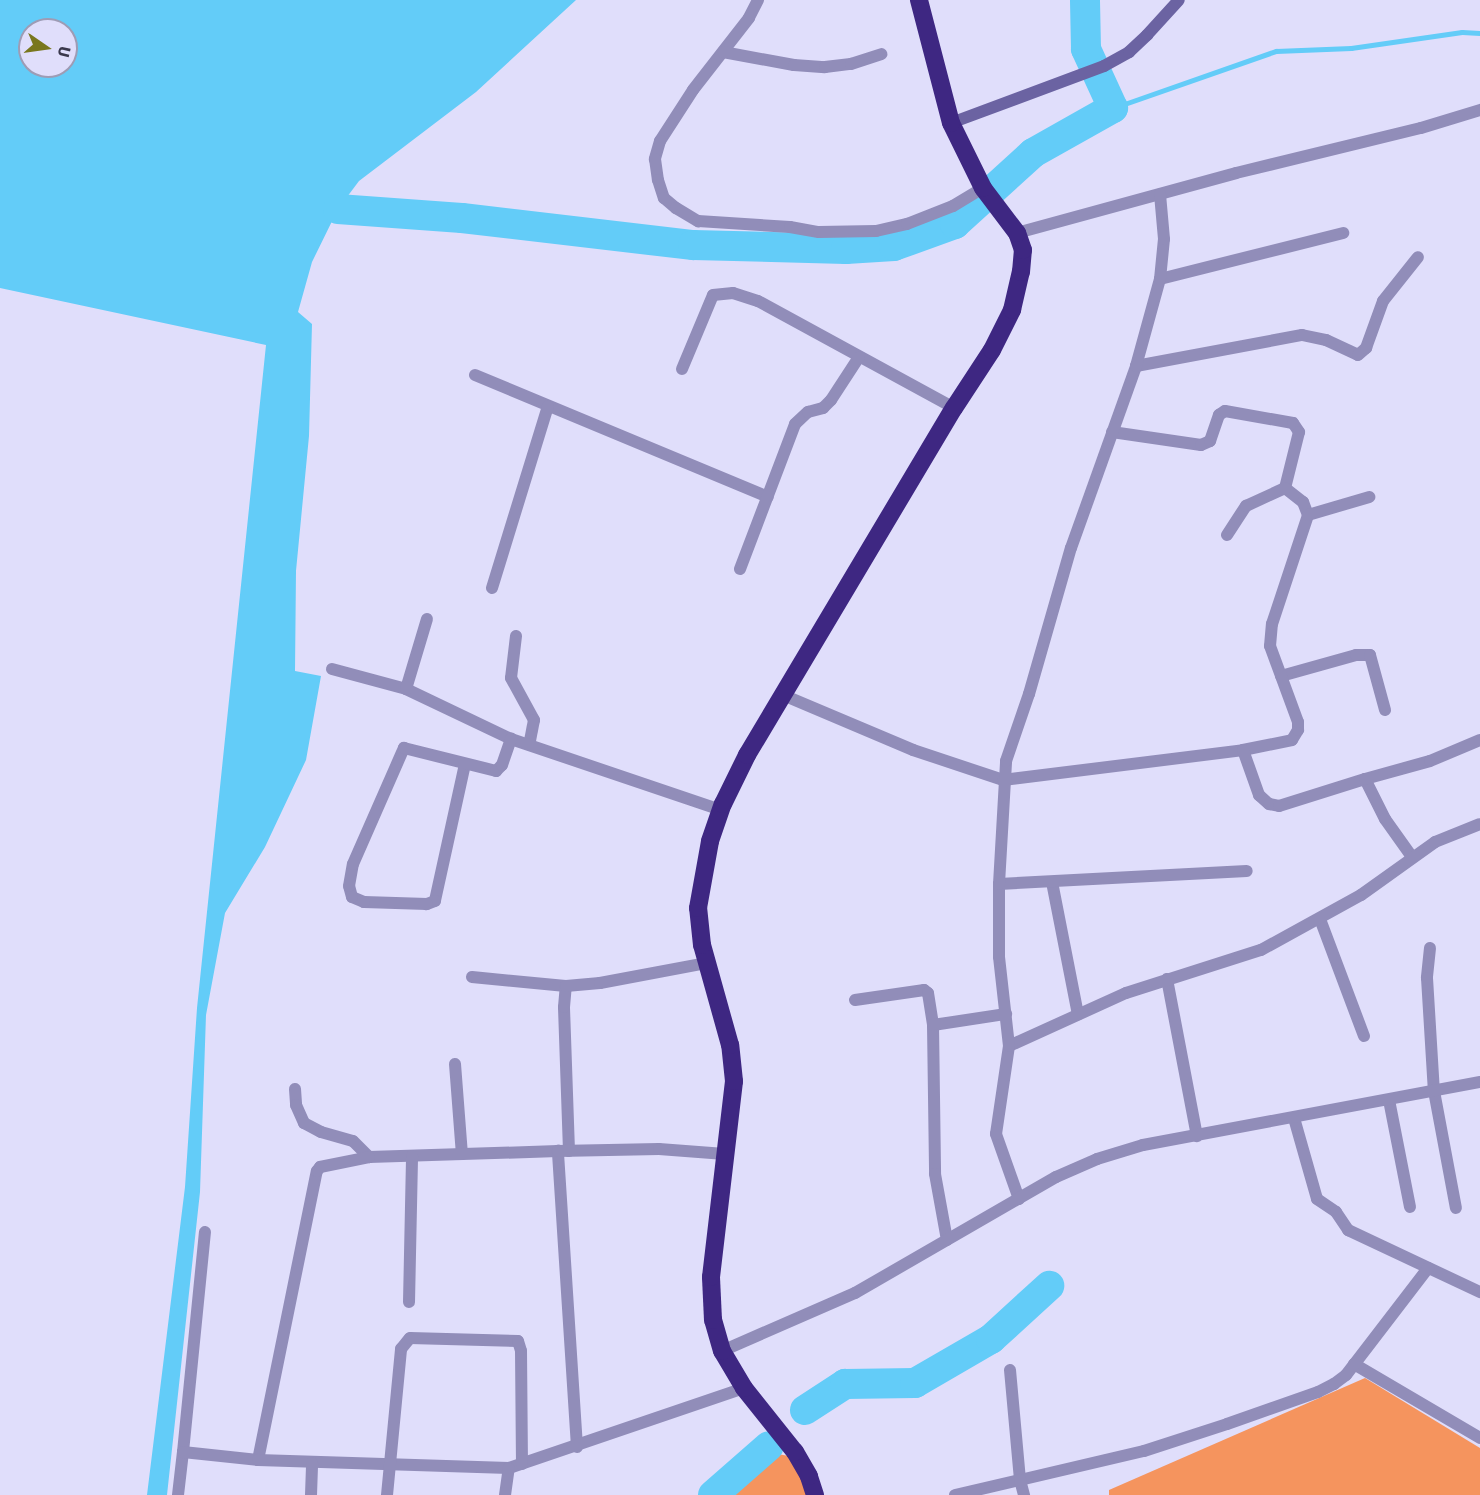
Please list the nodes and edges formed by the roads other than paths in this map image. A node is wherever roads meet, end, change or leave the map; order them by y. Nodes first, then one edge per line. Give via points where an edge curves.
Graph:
1 (758, 0) edge
2 (919, 0) edge
3 (1179, 0) edge
4 (723, 52) junction
5 (881, 54) dead end
6 (1480, 110) edge
7 (951, 123) junction
8 (985, 190) junction
9 (1160, 194) junction
10 (1017, 233) junction
11 (1343, 233) dead end
12 (1418, 257) dead end
13 (1160, 279) junction
14 (859, 357) junction
15 (1136, 366) junction
16 (682, 369) dead end
17 (475, 375) dead end
18 (548, 406) junction
19 (954, 408) junction
20 (1112, 432) junction
21 (1285, 488) junction
22 (768, 497) junction
23 (1369, 497) dead end
24 (1308, 515) junction
25 (1227, 535) dead end
26 (740, 569) dead end
27 (492, 588) dead end
28 (427, 619) dead end
29 (516, 636) dead end
30 (332, 669) dead end
31 (1281, 676) junction
32 (406, 689) junction
33 (783, 695) junction
34 (1385, 710) dead end
35 (512, 739) junction
36 (1480, 740) edge
37 (529, 745) junction
38 (1244, 750) junction
39 (465, 764) junction
40 (1365, 779) junction
41 (1003, 780) junction
42 (721, 810) junction
43 (1480, 824) edge
44 (1412, 857) junction
45 (1247, 871) dead end
46 (1052, 882) junction
47 (999, 884) junction
48 (1320, 919) junction
49 (1430, 948) dead end
50 (707, 963) junction
51 (472, 977) dead end
52 (1167, 979) junction
53 (566, 986) junction
54 (855, 1000) dead end
55 (1006, 1014) junction
56 (1078, 1014) junction
57 (933, 1025) junction
58 (1364, 1036) dead end
59 (1009, 1046) junction
60 (455, 1064) dead end
61 (1479, 1084) edge
62 (295, 1089) dead end
63 (1434, 1092) junction
64 (1389, 1100) junction
65 (1294, 1119) junction
66 (1197, 1136) junction
67 (564, 1151) junction
68 (462, 1154) junction
69 (725, 1154) junction
70 (412, 1156) junction
71 (369, 1157) junction
72 (1019, 1199) junction
73 (1410, 1207) dead end
74 (1456, 1208) dead end
75 (205, 1232) dead end
76 (947, 1240) junction
77 (1428, 1268) junction
78 (1480, 1292) edge
79 (410, 1302) dead end
80 (722, 1351) junction
81 (1358, 1360) junction
82 (1010, 1370) dead end
83 (744, 1388) junction
84 (1480, 1438) edge
85 (577, 1447) junction
86 (183, 1452) junction
87 (258, 1460) junction
88 (312, 1463) junction
89 (522, 1464) junction
90 (388, 1466) junction
91 (509, 1468) junction
92 (1020, 1480) junction
93 (178, 1495) edge
94 (311, 1495) edge
95 (387, 1495) edge
96 (505, 1495) edge
97 (815, 1495) edge
98 (955, 1495) edge
99 (1024, 1495) edge

1 - 4 street
2 - 7 highway
3 - 7 street via 1128,52 1104,66
4 - 5 street via 825,67
4 - 8 street via 660,141 656,159 664,198 698,221 819,232 876,231 907,224
6 - 9 street
7 - 8 highway
8 - 10 highway
9 - 10 street
9 - 13 street via 1164,239
10 - 19 highway via 1023,250 1012,310 992,350
11 - 13 street
12 - 15 street via 1383,301 1366,348 1358,355 1333,342 1302,335
13 - 15 street
14 - 16 street via 758,301 721,292 709,302
14 - 19 street
14 - 22 street via 831,400 795,424
15 - 20 street
17 - 18 street
18 - 22 street
18 - 27 street
19 - 33 highway
20 - 21 street via 1202,445 1210,441 1219,415 1225,411 1293,423 1299,432
20 - 41 street via 1071,548 1029,694 1005,761
21 - 24 street via 1303,502
21 - 25 street via 1246,506
22 - 26 street
23 - 24 street
24 - 31 street via 1272,624 1270,646
28 - 32 street
29 - 37 street via 510,678 534,720
30 - 32 street
31 - 34 street via 1356,655 1370,655
31 - 38 street via 1298,730 1292,740
32 - 35 street
33 - 41 street via 913,750
33 - 42 highway via 747,755
35 - 37 street
35 - 39 street via 496,771
36 - 40 street via 1430,761
37 - 42 street
38 - 40 street via 1259,795 1269,804 1279,806
38 - 41 street
39 - 39 street via 404,748 353,864 351,897 364,902 435,901
40 - 44 street via 1385,819
41 - 47 street
42 - 50 highway via 703,871 698,908
43 - 44 street via 1435,842
44 - 48 street
45 - 46 street
46 - 47 street
46 - 56 street
47 - 55 street via 999,957
48 - 52 street via 1261,950
48 - 58 street
49 - 63 street via 1427,978
50 - 53 street
50 - 69 highway via 733,1069
51 - 53 street
52 - 56 street
52 - 66 street
53 - 67 street
54 - 57 street via 924,990 928,993
55 - 57 street
55 - 59 street
56 - 59 street
57 - 76 street via 935,1174
59 - 72 street via 996,1134
60 - 68 street
61 - 63 street
62 - 71 street via 296,1105 304,1123 353,1141
63 - 64 street
63 - 74 street
64 - 65 street
64 - 73 street
65 - 66 street
65 - 77 street via 1317,1199 1336,1212 1348,1230
66 - 72 street via 1143,1145 1097,1159
67 - 68 street
67 - 69 street via 659,1149
67 - 85 street
68 - 70 street
69 - 80 highway via 711,1276 713,1320
70 - 71 street
70 - 79 street
71 - 87 street via 320,1167 317,1171
72 - 76 street
75 - 86 street
76 - 80 street via 855,1293
77 - 78 street
77 - 81 street
80 - 83 highway
81 - 84 street
81 - 92 street via 1346,1375 1318,1392 1144,1451
82 - 92 street
83 - 85 street
83 - 97 highway via 795,1452
85 - 89 street
86 - 87 street
86 - 93 street
87 - 88 street
88 - 90 street
88 - 94 street
89 - 90 street via 518,1341 410,1338 401,1349
89 - 91 street
90 - 91 street
90 - 95 street
91 - 96 street
92 - 98 street
92 - 99 street

